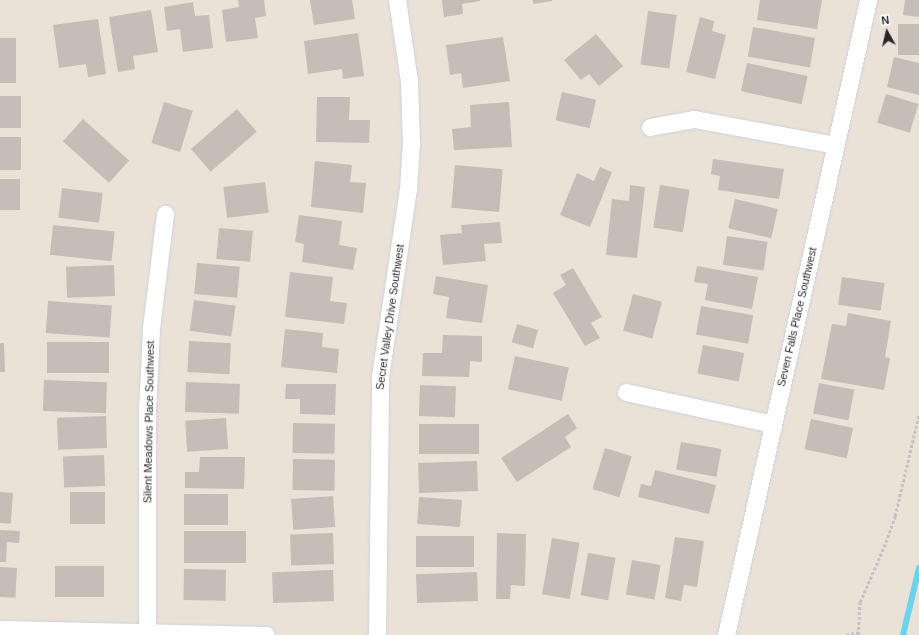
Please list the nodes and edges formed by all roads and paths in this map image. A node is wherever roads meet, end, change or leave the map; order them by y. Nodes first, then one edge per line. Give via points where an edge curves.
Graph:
1 (397, 0) edge
2 (868, 0) edge
3 (650, 127) dead end
4 (836, 145) junction
5 (165, 214) dead end
6 (626, 392) dead end
7 (919, 414) edge
8 (773, 424) junction
9 (0, 629) edge
10 (147, 631) junction
11 (858, 633) edge
12 (266, 635) edge
13 (376, 635) edge
14 (726, 635) edge
15 (846, 635) edge

1 - 13 street, Secret Valley Drive Southwest via 409,81 411,143 408,189 380,376
2 - 4 street, Seven Falls Place Southwest
3 - 4 street via 694,119
4 - 8 street, Seven Falls Place Southwest
5 - 10 street, Silent Meadows Place Southwest via 151,328 147,411
6 - 8 street
7 - 11 path via 895,516 860,602
8 - 14 street, Seven Falls Place Southwest
9 - 10 street
10 - 12 street
11 - 15 path

